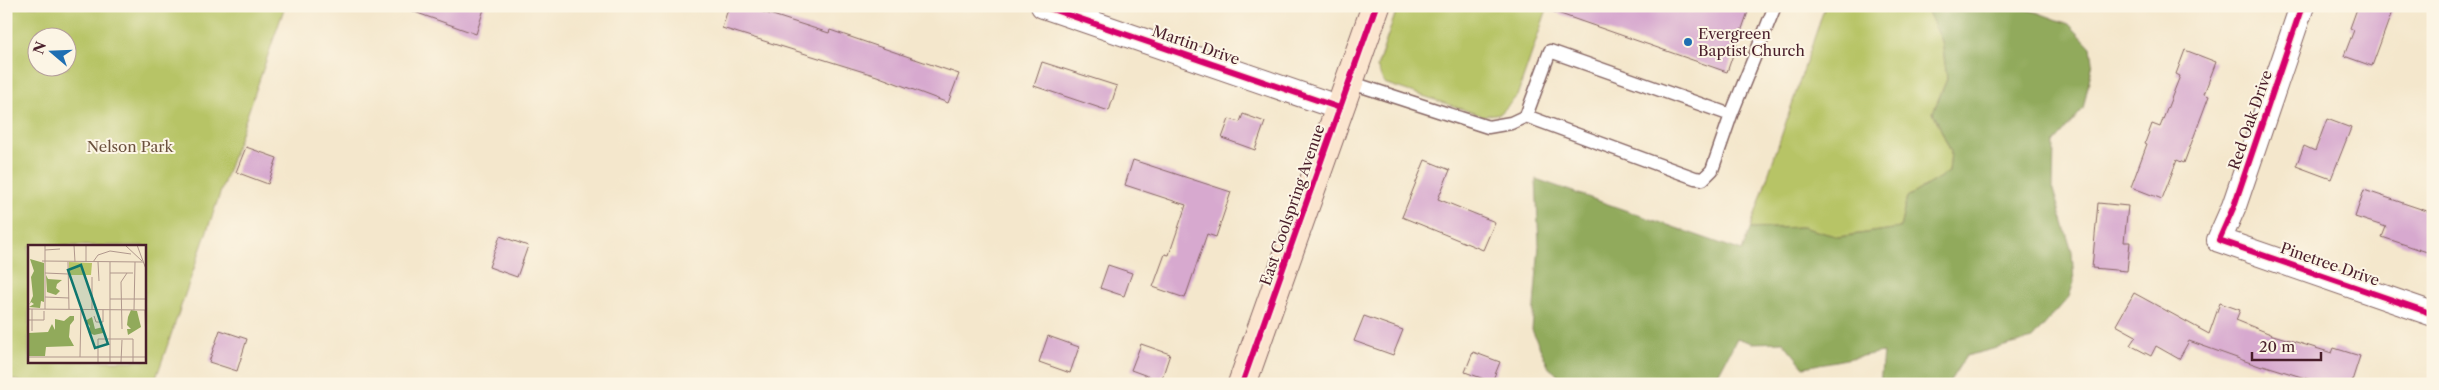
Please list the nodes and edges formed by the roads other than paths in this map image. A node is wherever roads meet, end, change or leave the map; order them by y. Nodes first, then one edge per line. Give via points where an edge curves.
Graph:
1 (1043, 6) edge
2 (1376, 6) edge
3 (1776, 6) edge
4 (2302, 6) edge
5 (1349, 82) junction
6 (1340, 108) junction
7 (1731, 115) junction
8 (1526, 116) junction
9 (2219, 240) joint
10 (2433, 314) edge
11 (1242, 384) edge

1 - 6 street, Martin Drive
2 - 5 street, East Coolspring Avenue
3 - 7 lane
4 - 9 street, Red Oak Drive via 2234,206
5 - 6 street, East Coolspring Avenue
5 - 8 lane via 1488,127 1511,123
6 - 11 street, East Coolspring Avenue
7 - 8 lane via 1712,170 1703,179
7 - 8 lane via 1550,51
9 - 10 street, Pinetree Drive

